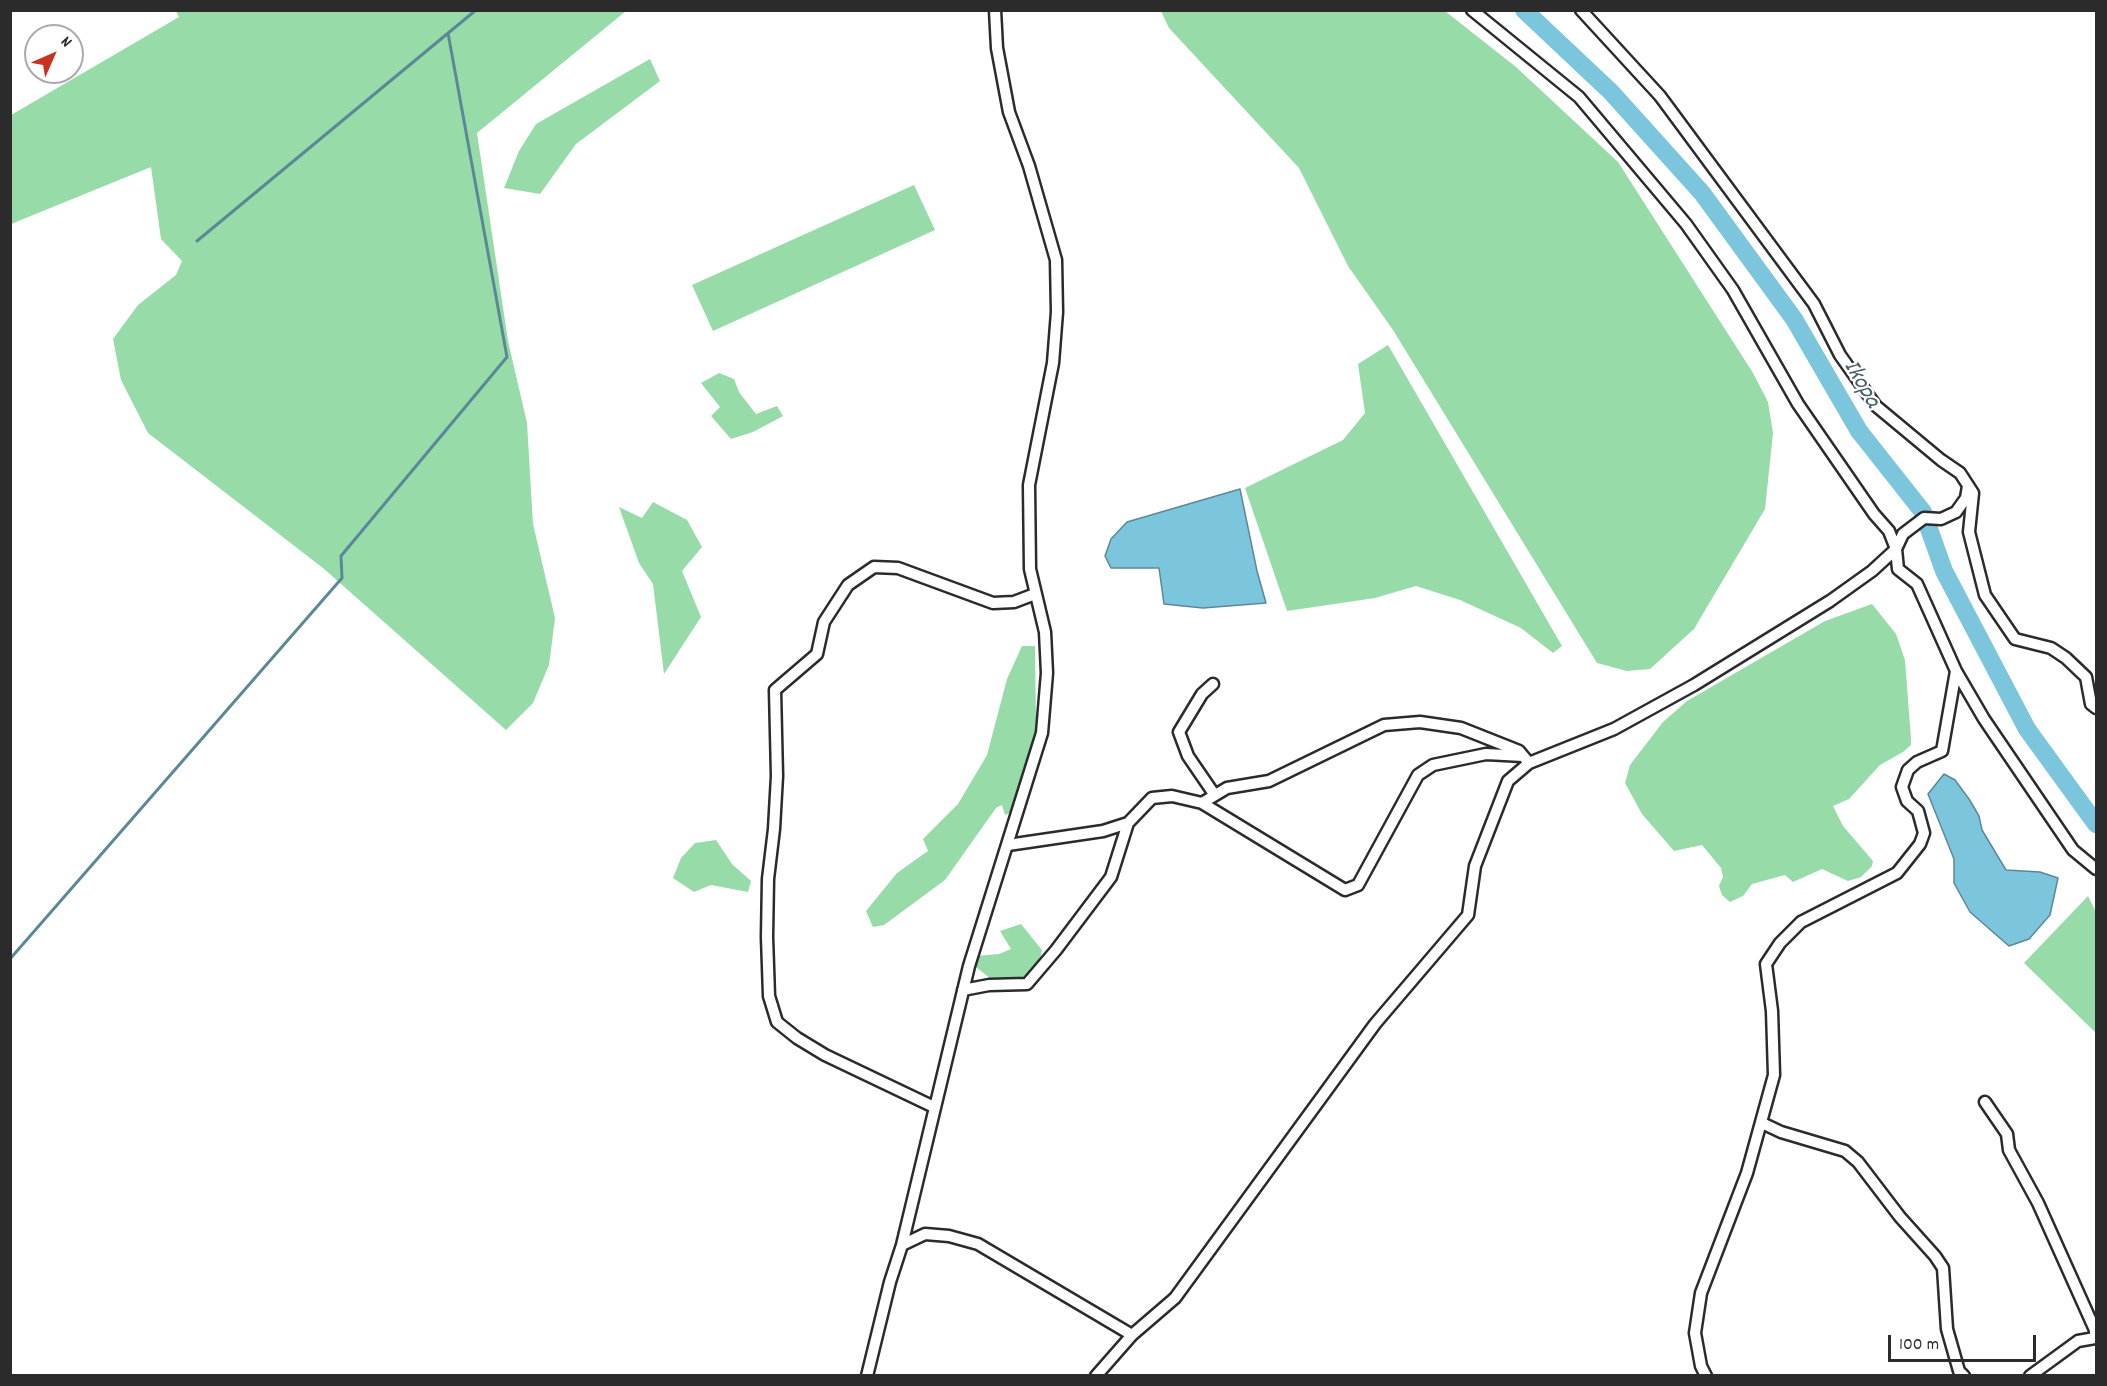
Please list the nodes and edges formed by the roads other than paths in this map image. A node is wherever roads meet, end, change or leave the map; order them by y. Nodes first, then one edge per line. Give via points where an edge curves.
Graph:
1 (995, 10) edge
2 (1472, 10) edge
3 (1581, 10) edge
4 (1968, 486) junction
5 (1956, 512) junction
6 (1971, 521) junction
7 (1896, 549) junction
8 (1035, 594) junction
9 (1956, 671) junction
10 (1213, 684) dead end
11 (2097, 708) edge
12 (1526, 760) junction
13 (1214, 794) junction
14 (1202, 803) junction
15 (1128, 824) junction
16 (1008, 845) junction
17 (2097, 869) edge
18 (963, 990) junction
19 (1985, 1102) dead end
20 (934, 1107) junction
21 (1762, 1123) junction
22 (902, 1245) junction
23 (1132, 1335) junction
24 (867, 1376) edge
25 (1096, 1376) edge
26 (1706, 1376) edge
27 (1964, 1376) edge
28 (2030, 1376) edge

1 - 8 street via 997,48 1009,112 1056,260 1053,363 1029,485 1030,569
2 - 7 street via 1579,97 1686,224 1733,290 1798,404 1889,531
3 - 4 street via 1660,96 1814,304 1840,355 1876,406 1960,473
4 - 5 street via 1966,498
4 - 6 street via 1973,493
5 - 6 street via 1962,510
5 - 7 street via 1941,519 1924,518 1904,534
6 - 11 street via 1969,532 1985,595 2015,639 2051,648 2086,677 2091,704
7 - 9 street via 1898,569 1917,584
7 - 12 street via 1830,601 1694,685 1614,729
8 - 16 street via 1045,632 1047,673 1042,734
8 - 20 street via 1014,602 993,603 898,568 874,567 848,585 824,622 817,654 775,690 777,776 767,937 769,996 777,1022 825,1055
9 - 17 street via 2073,850
9 - 21 street via 1942,751 1912,766 1902,787 1907,801 1918,811 1924,833 1920,844 1898,873 1801,922 1766,964 1774,1075
10 - 13 street via 1202,694 1179,732 1188,756
12 - 13 street via 1519,751 1500,741 1461,728 1420,722 1384,725 1269,781
12 - 14 street via 1486,754 1433,765 1418,775 1358,885 1345,890
12 - 23 street via 1508,781 1475,866 1468,915 1375,1024 1175,1298
13 - 14 street
14 - 15 street via 1172,795 1152,798
15 - 16 street
15 - 18 street via 1111,876 1027,984
16 - 18 street via 993,883
18 - 20 street
19 - 28 street via 2007,1134 2009,1150 2038,1203 2095,1330 2095,1338 2078,1341
20 - 22 street
21 - 26 street via 1701,1293 1695,1333
21 - 27 street via 1845,1150 1935,1256 1942,1268 1947,1329 1959,1371
22 - 23 street via 925,1234 978,1244
22 - 24 street
23 - 25 street

